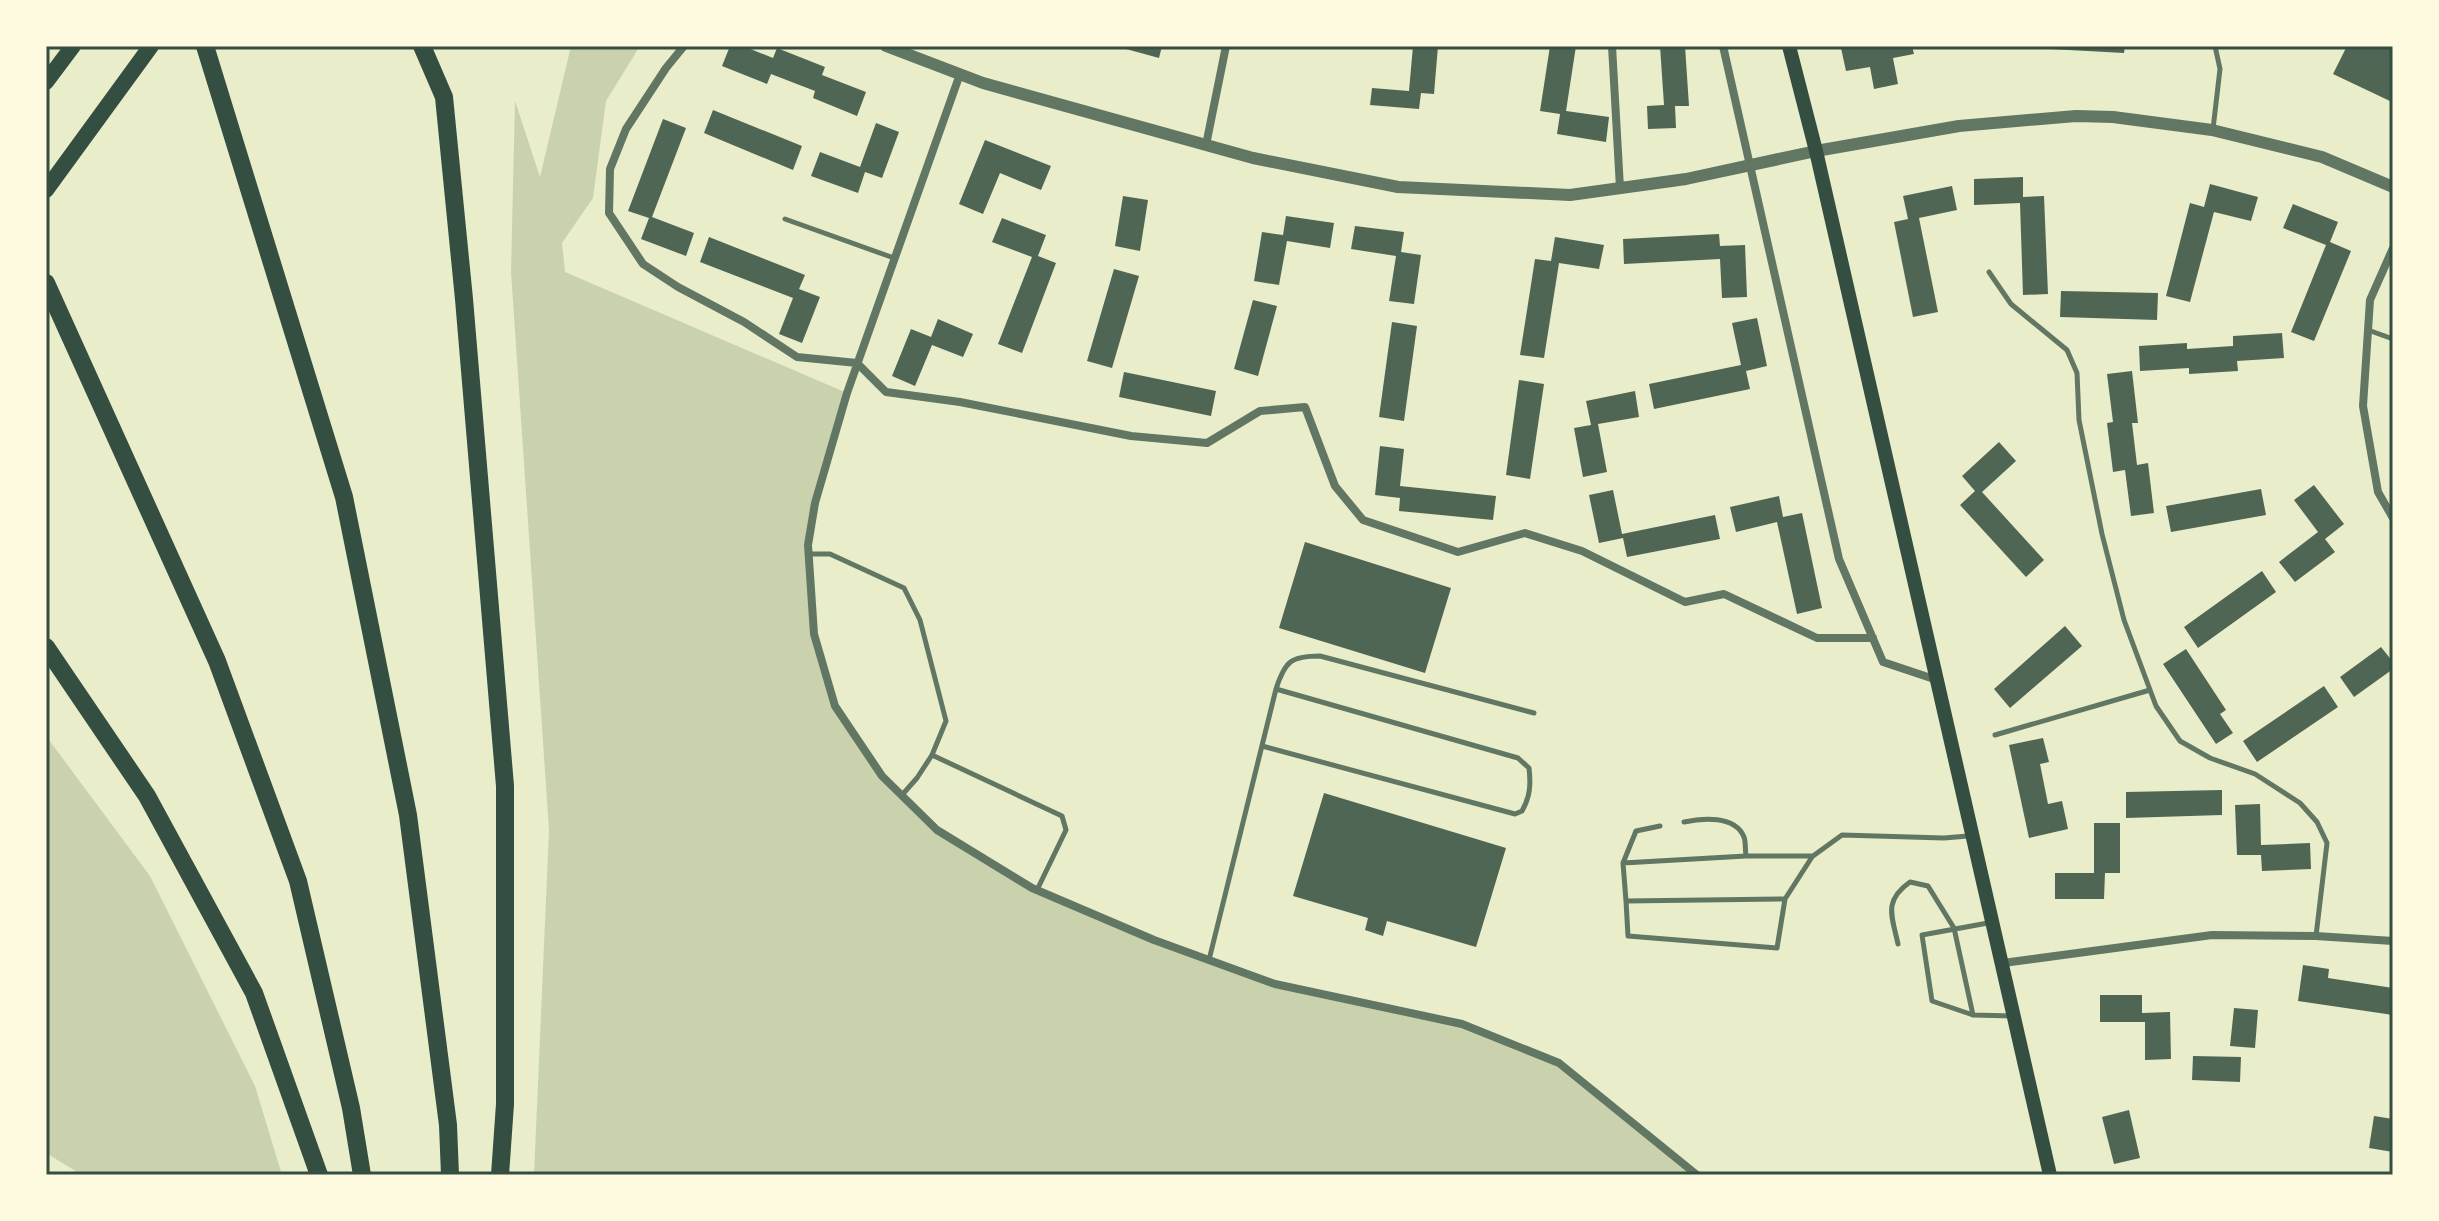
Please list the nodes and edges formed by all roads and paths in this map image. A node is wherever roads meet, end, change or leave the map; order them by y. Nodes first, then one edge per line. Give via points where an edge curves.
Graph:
1 (73, 46) edge
2 (151, 46) edge
3 (422, 46) edge
4 (684, 46) edge
5 (886, 46) edge
6 (1226, 46) edge
7 (1612, 46) edge
8 (1723, 46) edge
9 (1789, 46) edge
10 (2215, 46) edge
11 (207, 51) edge
12 (960, 74) junction
13 (46, 82) edge
14 (2212, 130) junction
15 (1206, 145) junction
16 (1816, 151) junction
17 (1751, 165) junction
18 (2393, 187) edge
19 (1620, 188) junction
20 (46, 190) edge
21 (785, 219) dead end
22 (2393, 248) edge
23 (895, 259) junction
24 (1989, 272) dead end
25 (46, 283) edge
26 (2368, 330) junction
27 (2393, 339) edge
28 (857, 363) junction
29 (2393, 518) edge
30 (808, 554) junction
31 (1873, 638) junction
32 (46, 647) edge
33 (1938, 680) junction
34 (1276, 689) junction
35 (2150, 690) junction
36 (1534, 713) dead end
37 (1995, 735) dead end
38 (1262, 746) junction
39 (932, 755) junction
40 (901, 796) junction
41 (1684, 822) dead end
42 (1660, 826) dead end
43 (1973, 835) junction
44 (1746, 856) junction
45 (1813, 856) junction
46 (1623, 863) junction
47 (1037, 890) junction
48 (1785, 899) junction
49 (1626, 901) junction
50 (1993, 922) junction
51 (1954, 928) junction
52 (2316, 936) junction
53 (2393, 941) edge
54 (1898, 944) dead end
55 (1209, 960) junction
56 (2003, 963) junction
57 (1973, 1015) junction
58 (2015, 1017) junction
59 (319, 1175) edge
60 (362, 1175) edge
61 (450, 1175) edge
62 (500, 1175) edge
63 (1697, 1175) edge
64 (2050, 1175) edge

1 - 13 main road
2 - 20 main road
3 - 62 highway via 444,97 505,786 505,1104
4 - 28 street via 626,129 610,169 609,213 643,264 678,287 797,357
5 - 12 street
6 - 15 street
7 - 19 street
8 - 17 street
9 - 16 main road
10 - 14 lane via 2220,69
11 - 61 highway via 344,497 408,815
12 - 15 street
12 - 23 street
14 - 16 street via 2076,116 1963,125
14 - 18 street via 2322,157
15 - 19 street via 1398,187 1570,195
16 - 17 street
16 - 33 main road
17 - 19 street
17 - 31 street via 1839,559
21 - 23 lane
22 - 26 street via 2370,300
23 - 28 street
24 - 35 lane via 2011,304 2067,350 2077,373 2079,420 2102,534 2124,620
25 - 60 highway via 217,661 298,881
26 - 27 lane
26 - 29 street via 2363,406 2378,492
28 - 30 street via 815,503
28 - 31 street via 886,392 1161,439 1207,443 1260,411 1305,407 1335,486 1363,520 1458,552 1525,533 1582,551 1685,602 1724,594 1817,638
30 - 39 lane via 830,554 904,588 920,620 946,721
30 - 40 street via 814,634 835,706
31 - 33 street via 1883,662
32 - 59 highway via 147,796 254,993
33 - 43 main road
34 - 36 lane via 1289,662 1320,656
34 - 38 lane
34 - 38 lane via 1518,758 1529,768 1528,800 1515,814
35 - 37 lane
35 - 52 lane via 2180,741 2255,774 2300,803 2317,822 2327,843
38 - 55 lane
39 - 40 lane
39 - 47 lane via 1062,816 1066,830
40 - 47 street via 937,830
41 - 44 lane via 1708,817 1735,826 1744,836
42 - 46 lane via 1636,831
43 - 45 lane via 1842,835
43 - 50 main road
44 - 45 lane
44 - 46 lane
45 - 48 lane
46 - 49 lane
47 - 55 street
48 - 49 lane
48 - 49 lane via 1777,948 1628,936
50 - 51 lane
50 - 56 main road
51 - 54 lane via 1928,886 1910,882 1890,906
51 - 57 lane
51 - 57 lane via 1922,935 1932,1001
52 - 53 street
52 - 56 street via 2212,935
55 - 63 street via 1275,984 1462,1024 1559,1063
56 - 58 main road
57 - 58 lane
58 - 64 main road

